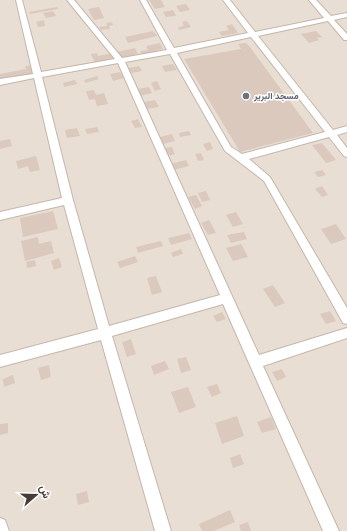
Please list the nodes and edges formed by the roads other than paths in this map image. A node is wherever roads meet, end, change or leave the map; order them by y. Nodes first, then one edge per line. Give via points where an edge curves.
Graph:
1 (19, 0) edge
2 (70, 0) edge
3 (143, 0) edge
4 (226, 0) edge
5 (312, 0) edge
6 (347, 15) edge
7 (329, 19) junction
8 (253, 34) junction
9 (347, 38) edge
10 (173, 51) junction
11 (120, 60) junction
12 (38, 75) junction
13 (0, 82) edge
14 (347, 129) edge
15 (331, 133) junction
16 (347, 154) edge
17 (240, 158) junction
18 (68, 200) junction
19 (0, 216) edge
20 (228, 298) junction
21 (347, 319) edge
22 (105, 333) junction
23 (347, 333) edge
24 (0, 361) edge
25 (256, 362) junction
26 (0, 524) edge
27 (1, 531) edge
28 (163, 531) edge
29 (331, 531) edge

1 - 12 street
2 - 11 street
3 - 10 street
4 - 8 street
5 - 7 street
6 - 7 street
7 - 8 street
7 - 9 street
8 - 10 street
8 - 15 street
10 - 11 street
10 - 17 street via 228,149
11 - 12 street
11 - 20 street
12 - 13 street
12 - 18 street
14 - 15 street
15 - 16 street
15 - 17 street
17 - 21 street via 267,179
18 - 19 street
18 - 22 street
20 - 22 street
20 - 25 street
22 - 24 street
22 - 28 street
23 - 25 street
25 - 29 street
26 - 27 street

